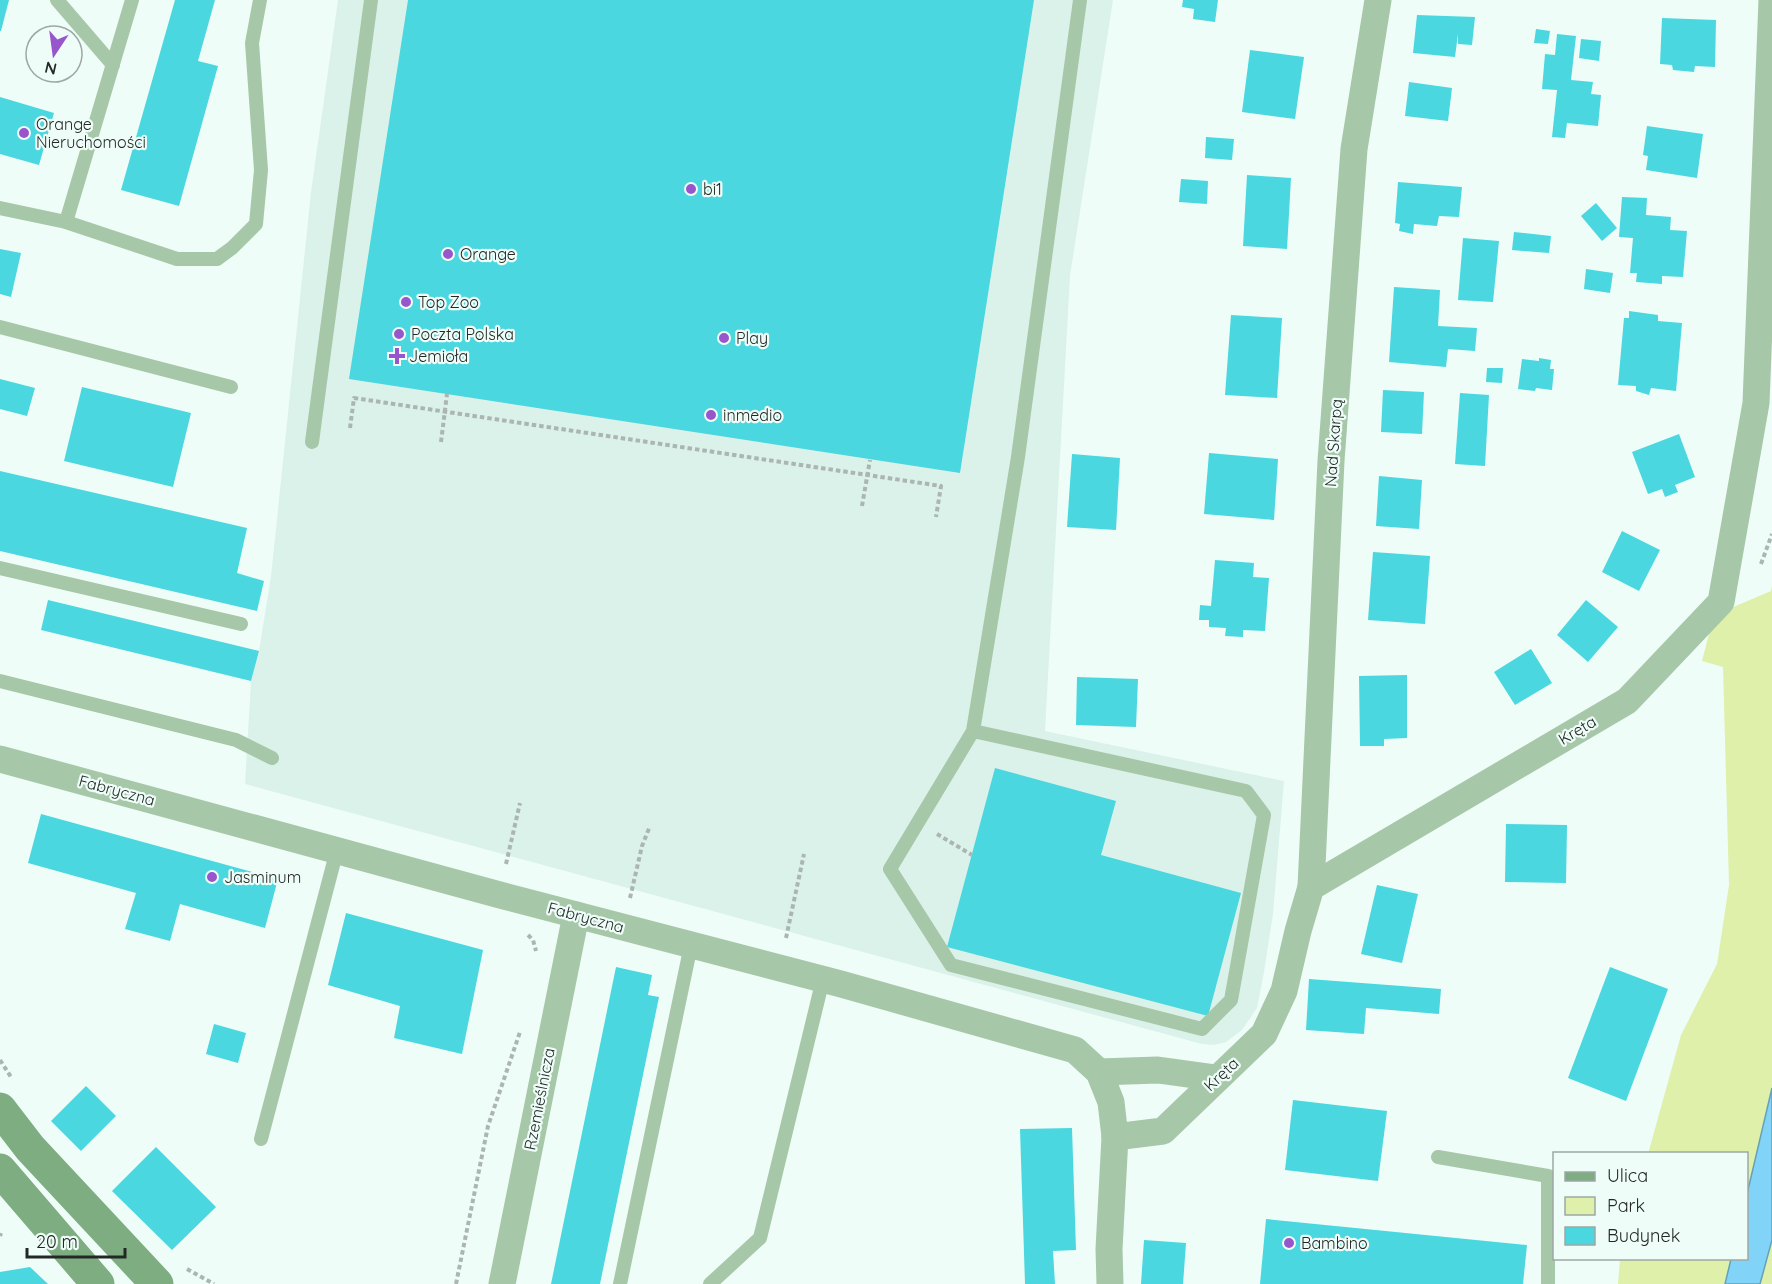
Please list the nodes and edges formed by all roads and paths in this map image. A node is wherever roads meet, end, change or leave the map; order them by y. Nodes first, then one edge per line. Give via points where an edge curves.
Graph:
1 (57, 0) edge
2 (132, 0) edge
3 (260, 0) edge
4 (371, 0) edge
5 (1080, 0) edge
6 (1378, 0) edge
7 (1772, 0) edge
8 (113, 65) junction
9 (0, 208) edge
10 (66, 222) junction
11 (0, 327) edge
12 (231, 387) dead end
13 (447, 394) dead end
14 (445, 411) junction
15 (350, 428) dead end
16 (312, 442) dead end
17 (441, 442) dead end
18 (870, 460) dead end
19 (867, 474) junction
20 (862, 506) dead end
21 (936, 517) dead end
22 (0, 568) edge
23 (241, 624) dead end
24 (0, 681) edge
25 (973, 731) junction
26 (272, 758) dead end
27 (0, 759) edge
28 (520, 802) dead end
29 (650, 826) dead end
30 (337, 850) junction
31 (804, 854) dead end
32 (506, 864) dead end
33 (1311, 887) junction
34 (630, 898) dead end
35 (576, 915) junction
36 (525, 932) dead end
37 (691, 945) junction
38 (536, 957) dead end
39 (779, 968) junction
40 (823, 979) junction
41 (521, 1028) dead end
42 (1099, 1072) junction
43 (1216, 1078) junction
44 (0, 1109) edge
45 (1115, 1137) junction
46 (261, 1139) dead end
47 (1438, 1157) dead end
48 (0, 1170) edge
49 (98, 1284) edge
50 (157, 1284) edge
51 (456, 1284) edge
52 (502, 1284) edge
53 (620, 1284) edge
54 (710, 1284) edge
55 (1110, 1284) edge
56 (1548, 1284) edge

1 - 8 lane
2 - 8 lane
3 - 10 lane via 252,43 261,170 256,224 216,259 177,260
4 - 16 lane
5 - 25 lane via 1018,458
6 - 33 street, Nad Skarpą via 1354,149 1331,461
7 - 33 street, Kręta via 1756,402 1720,602 1628,701
8 - 10 lane
9 - 10 lane
11 - 12 lane
13 - 14 path
14 - 15 path via 354,398
14 - 17 path
14 - 19 path
18 - 19 path
19 - 20 path
19 - 21 path via 942,486
22 - 23 lane
24 - 26 lane via 236,740
25 - 25 lane via 890,869 951,965 1202,1029 1231,1000 1264,815 1246,791
27 - 30 street, Fabryczna
28 - 32 path
29 - 34 path
30 - 35 street, Fabryczna
30 - 46 lane
31 - 39 path
33 - 43 street, Kręta via 1284,991 1264,1034
35 - 37 street, Fabryczna
35 - 52 street, Rzemieślnicza
36 - 38 path via 537,949
37 - 39 street, Fabryczna
37 - 53 lane
39 - 40 street, Fabryczna
40 - 42 street, Fabryczna via 1075,1050
40 - 54 lane via 760,1238
41 - 51 path via 488,1126
42 - 43 street via 1158,1070
42 - 45 street, Fabryczna via 1111,1102
43 - 45 street, Kręta via 1163,1131
44 - 50 street via 30,1148
45 - 55 street
47 - 56 lane via 1548,1176
48 - 49 street

